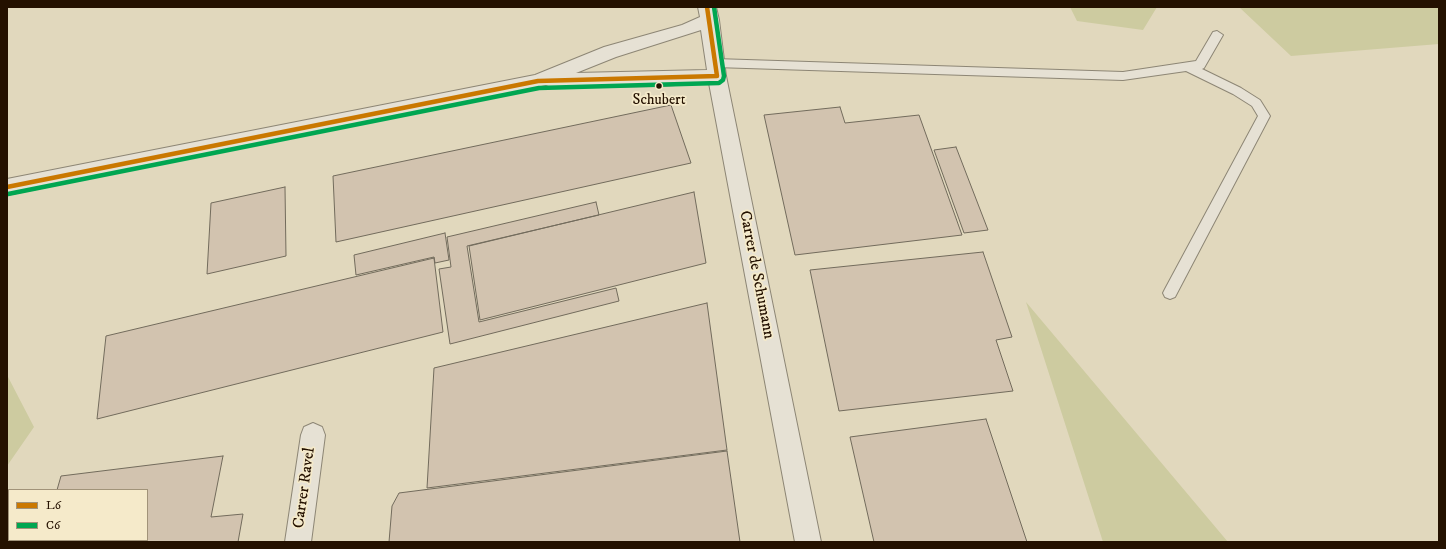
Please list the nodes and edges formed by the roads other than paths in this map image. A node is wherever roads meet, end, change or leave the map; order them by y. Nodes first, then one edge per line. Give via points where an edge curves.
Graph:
1 (708, 14) edge
2 (1217, 35) dead end
3 (1188, 67) junction
4 (716, 69) junction
5 (538, 80) junction
6 (7, 187) edge
7 (1170, 293) dead end
8 (313, 435) dead end
9 (298, 542) edge
10 (808, 542) edge

1 - 4 street, Carrer de Schumann
1 - 5 street via 688,29 610,52
2 - 3 lane via 1200,65
3 - 4 lane via 1123,76
3 - 7 lane via 1256,103 1264,116
4 - 5 street via 659,79
4 - 10 street, Carrer de Schumann
5 - 6 street
8 - 9 street, Carrer Ravel

